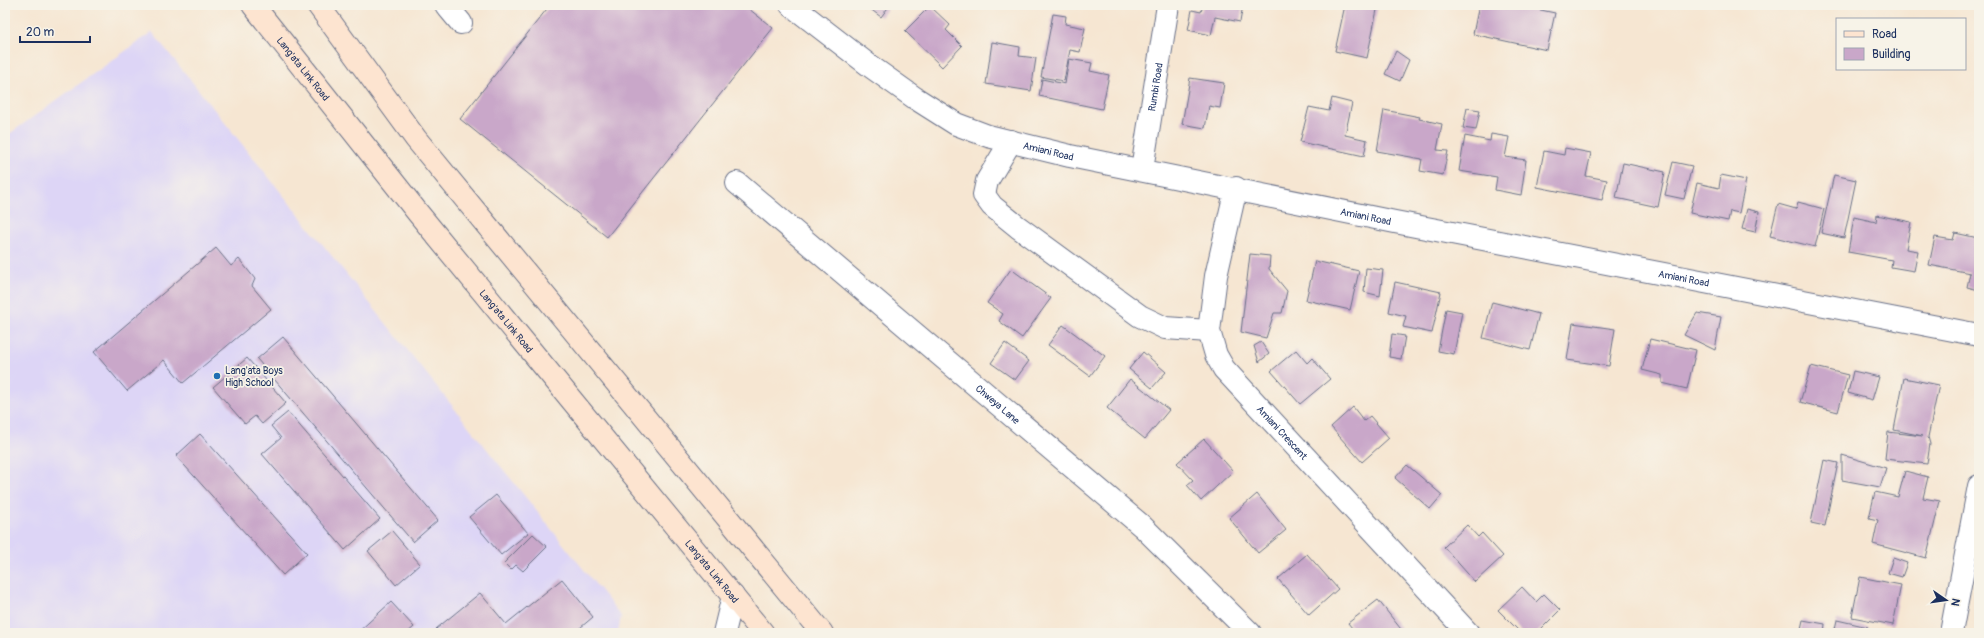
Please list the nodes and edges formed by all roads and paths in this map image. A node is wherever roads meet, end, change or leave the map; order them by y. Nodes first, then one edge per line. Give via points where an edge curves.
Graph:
1 (253, 5) edge
2 (318, 5) edge
3 (446, 5) edge
4 (791, 5) edge
5 (1168, 5) edge
6 (461, 23) dead end
7 (1011, 141) junction
8 (1142, 170) junction
9 (737, 183) dead end
10 (1236, 188) junction
11 (1209, 331) junction
12 (1979, 334) edge
13 (1979, 486) edge
14 (733, 596) junction
15 (724, 633) edge
16 (763, 633) edge
17 (822, 633) edge
18 (1250, 633) edge
19 (1468, 633) edge
20 (1952, 633) edge

1 - 14 main road, Lang'ata Link Road via 418,213
2 - 17 main road via 416,139
3 - 6 street
4 - 7 street, Amiani Road via 870,66 950,120 988,136
5 - 8 street, Rumbi Road
7 - 8 street, Amiani Road
7 - 11 street via 987,181 984,195 992,206 1140,316 1165,328
8 - 10 street, Amiani Road
9 - 18 street, Chweya Lane via 1142,526
10 - 11 street, Amiani Crescent via 1216,276
10 - 12 street, Amiani Road via 1395,222
11 - 19 street, Amiani Crescent via 1216,355 1224,369
13 - 20 street
14 - 15 street
14 - 16 main road, Lang'ata Link Road

